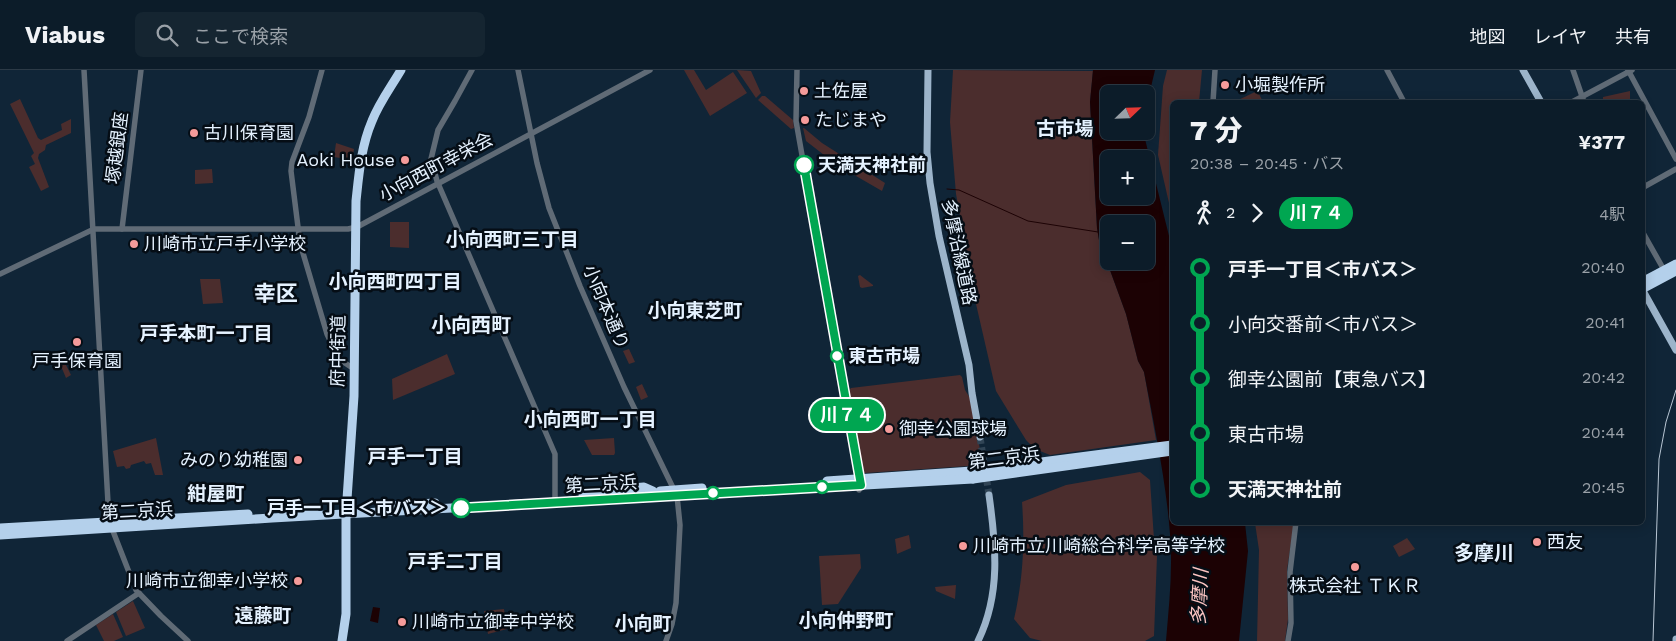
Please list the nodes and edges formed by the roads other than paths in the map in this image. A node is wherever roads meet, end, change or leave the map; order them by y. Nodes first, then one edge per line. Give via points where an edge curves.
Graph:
1 (84, 70) edge
2 (142, 70) edge
3 (322, 70) edge
4 (395, 70) edge
5 (401, 70) edge
6 (472, 70) edge
7 (518, 70) edge
8 (650, 70) edge
9 (797, 70) edge
10 (928, 70) edge
11 (1215, 70) edge
12 (1387, 70) edge
13 (1523, 70) edge
14 (1573, 70) edge
15 (1629, 71) edge
16 (1213, 100) edge
17 (1403, 100) edge
18 (1540, 100) edge
19 (1584, 100) edge
20 (1644, 100) edge
21 (1645, 101) edge
22 (531, 134) junction
23 (1676, 159) edge
24 (1676, 169) edge
25 (438, 183) junction
26 (1645, 186) edge
27 (298, 228) junction
28 (354, 228) junction
29 (94, 229) junction
30 (122, 229) junction
31 (1645, 236) edge
32 (1676, 264) edge
33 (1664, 270) junction
34 (1676, 272) edge
35 (0, 274) edge
36 (1645, 280) edge
37 (1645, 288) edge
38 (1645, 293) edge
39 (1676, 350) edge
40 (352, 368) junction
41 (980, 437) tunnel mouth
42 (1170, 445) edge
43 (1170, 451) edge
44 (972, 475) junction
45 (859, 482) junction
46 (676, 492) junction
47 (989, 495) tunnel mouth
48 (555, 499) junction
49 (344, 512) junction
50 (110, 525) junction
51 (1296, 525) edge
52 (0, 528) edge
53 (0, 535) edge
54 (139, 594) junction
55 (67, 641) edge
56 (188, 641) edge
57 (338, 641) edge
58 (342, 641) edge
59 (666, 641) edge
60 (978, 641) edge
61 (1288, 641) edge

1 - 29 street
2 - 30 street, 塚越銀座
3 - 27 street via 292,162
4 - 28 highway, 府中街道 via 368,120 360,144 353,178
5 - 28 highway, 府中街道 via 373,118 364,145
6 - 25 street via 438,130 431,158
7 - 22 street, 小向本通り
8 - 22 street, 小向西町幸栄会
9 - 45 street via 796,121
10 - 41 main road, 多摩沿線道路 via 930,186 969,365
11 - 16 street
12 - 17 street
13 - 18 main road
14 - 19 street
15 - 19 street
15 - 20 street
21 - 23 street
22 - 25 street, 小向西町幸栄会
22 - 46 street, 小向本通り via 549,208 580,286 634,409
24 - 26 street
25 - 28 street, 小向西町幸栄会
25 - 48 street via 555,454
27 - 28 street
27 - 30 street
27 - 40 street via 304,260 327,334 336,355
28 - 40 highway, 府中街道
29 - 30 street
29 - 35 street
29 - 50 street
31 - 33 street
32 - 33 highway
33 - 36 highway
34 - 37 highway
38 - 39 main road
40 - 49 highway, 府中街道
42 - 44 highway, 第二京浜, bridge
43 - 44 highway, 第二京浜, bridge
44 - 45 highway, 第二京浜
45 - 46 highway, 第二京浜
46 - 48 highway, 第二京浜
46 - 48 highway, 第二京浜
46 - 59 street, 小向本通り via 680,525 676,603
47 - 60 main road via 995,539 995,584 991,607
48 - 49 highway, 第二京浜
48 - 49 highway, 第二京浜 via 418,510 411,514
49 - 50 highway, 第二京浜
49 - 50 highway, 第二京浜 via 310,508
49 - 57 highway, 府中街道
49 - 58 highway, 府中街道 via 346,597
50 - 52 highway, 第二京浜
50 - 53 highway, 第二京浜
50 - 54 street
51 - 61 street via 1290,572
54 - 55 street
54 - 56 street

